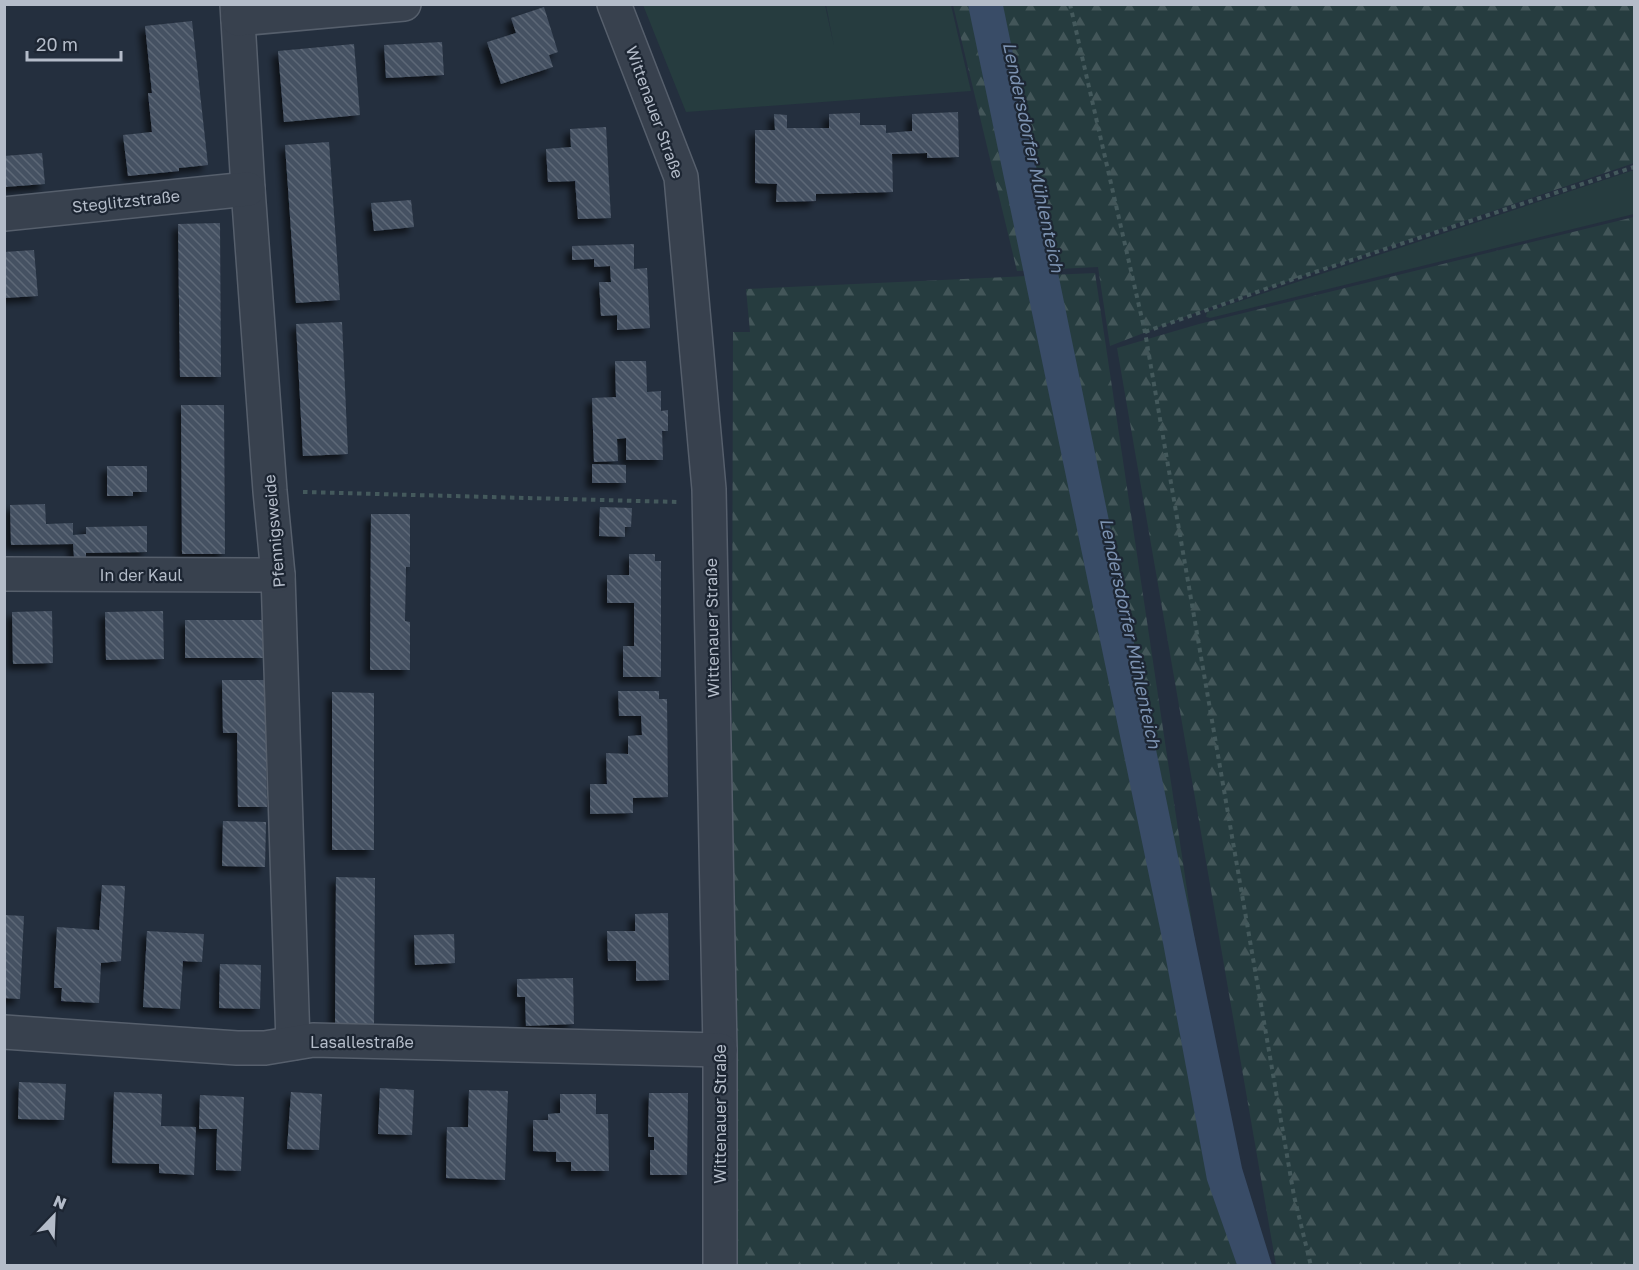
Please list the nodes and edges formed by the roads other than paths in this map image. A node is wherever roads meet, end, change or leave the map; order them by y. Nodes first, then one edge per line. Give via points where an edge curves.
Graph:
1 (404, 4) edge
2 (614, 4) edge
3 (237, 12) edge
4 (248, 189) junction
5 (4, 214) edge
6 (4, 574) edge
7 (278, 575) junction
8 (4, 1032) edge
9 (294, 1043) junction
10 (720, 1050) junction
11 (720, 1266) edge

1 - 3 street
2 - 10 street, Wittenauer Straße via 681,177 709,489
3 - 4 street, Pfennigsweide
4 - 5 street, Steglitzstraße
4 - 7 street, Pfennigsweide
6 - 7 street, In der Kaul
7 - 9 street, Pfennigsweide
8 - 9 street, Lasallestraße via 237,1048
9 - 10 street, Lasallestraße via 313,1040
10 - 11 street, Wittenauer Straße

